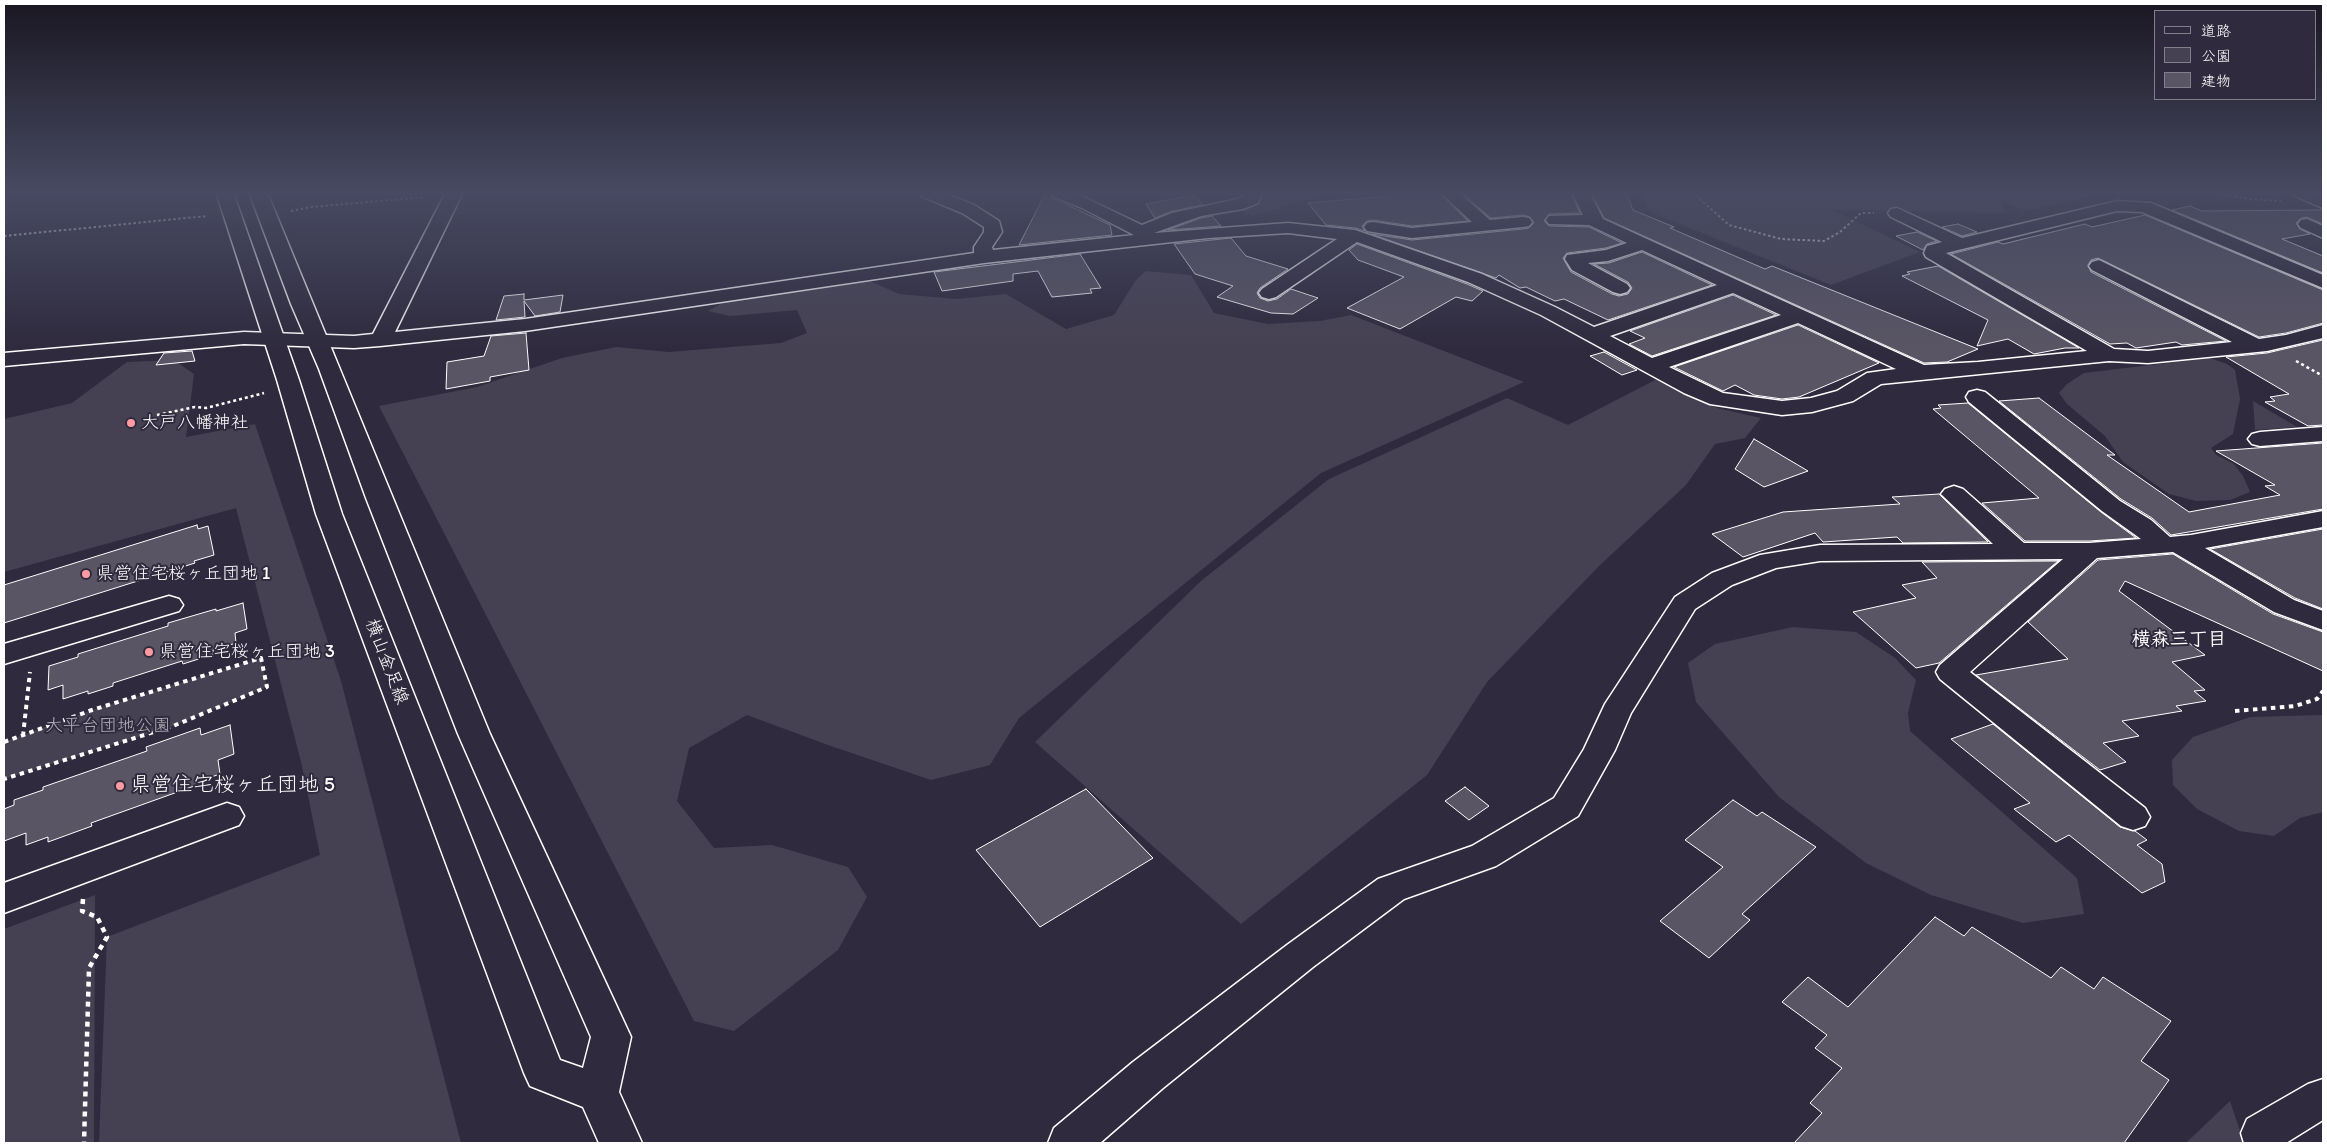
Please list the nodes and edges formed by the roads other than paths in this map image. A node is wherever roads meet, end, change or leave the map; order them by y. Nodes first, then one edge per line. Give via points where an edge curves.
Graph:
1 (242, 246) edge
2 (279, 246) edge
3 (427, 246) edge
4 (984, 246) edge
5 (1072, 246) edge
6 (1339, 246) edge
7 (1388, 246) edge
8 (1637, 246) edge
9 (1645, 246) edge
10 (1953, 246) edge
11 (2237, 246) edge
12 (984, 257) junction
13 (2099, 266) dead end
14 (2323, 282) edge
15 (1734, 286) junction
16 (1620, 288) dead end
17 (1269, 293) dead end
18 (1799, 316) junction
19 (2323, 331) edge
20 (1591, 335) junction
21 (273, 339) junction
22 (380, 340) junction
23 (318, 343) junction
24 (2254, 345) junction
25 (2108, 356) junction
26 (4, 360) edge
27 (1650, 366) junction
28 (1921, 372) junction
29 (1977, 397) dead end
30 (2323, 434) edge
31 (2260, 439) dead end
32 (1954, 494) dead end
33 (2321, 521) edge
34 (2172, 545) junction
35 (2089, 551) junction
36 (2018, 552) junction
37 (169, 605) dead end
38 (2323, 622) edge
39 (4, 654) edge
40 (227, 816) dead end
41 (2133, 817) dead end
42 (4, 898) edge
43 (598, 1092) junction
44 (2323, 1098) edge
45 (621, 1143) edge
46 (1069, 1143) edge
47 (2265, 1143) edge

1 - 21 street, 横山金足線
2 - 23 street
3 - 22 street
4 - 12 street
5 - 12 street
6 - 17 street
7 - 20 street via 1475,278 1548,311
8 - 16 street via 1608,255 1574,260 1578,266
9 - 15 street
10 - 25 street via 1933,253
11 - 14 street
12 - 22 street via 525,325
13 - 24 street
15 - 18 street
15 - 20 street
18 - 27 street
18 - 28 street
19 - 24 street via 2289,341
20 - 27 street
21 - 23 street
21 - 26 street via 244,338
21 - 43 street, 横山金足線 via 329,514 545,1073
22 - 23 street
23 - 43 street via 474,734 612,1037
24 - 25 street via 2148,357
25 - 28 street via 1978,370
27 - 28 street via 1718,399 1782,408 1812,405 1845,396 1875,378
29 - 34 street via 2110,506
30 - 31 street
32 - 36 street
33 - 34 street
34 - 35 street
34 - 38 street via 2284,606
35 - 36 street
35 - 41 street via 1951,672
36 - 46 street via 1820,554 1770,561 1722,579 1685,603 1616,712 1599,750 1566,807 1484,856 1391,889 1148,1075
37 - 39 street
40 - 42 street
43 - 45 street
44 - 47 street via 2262,1133

